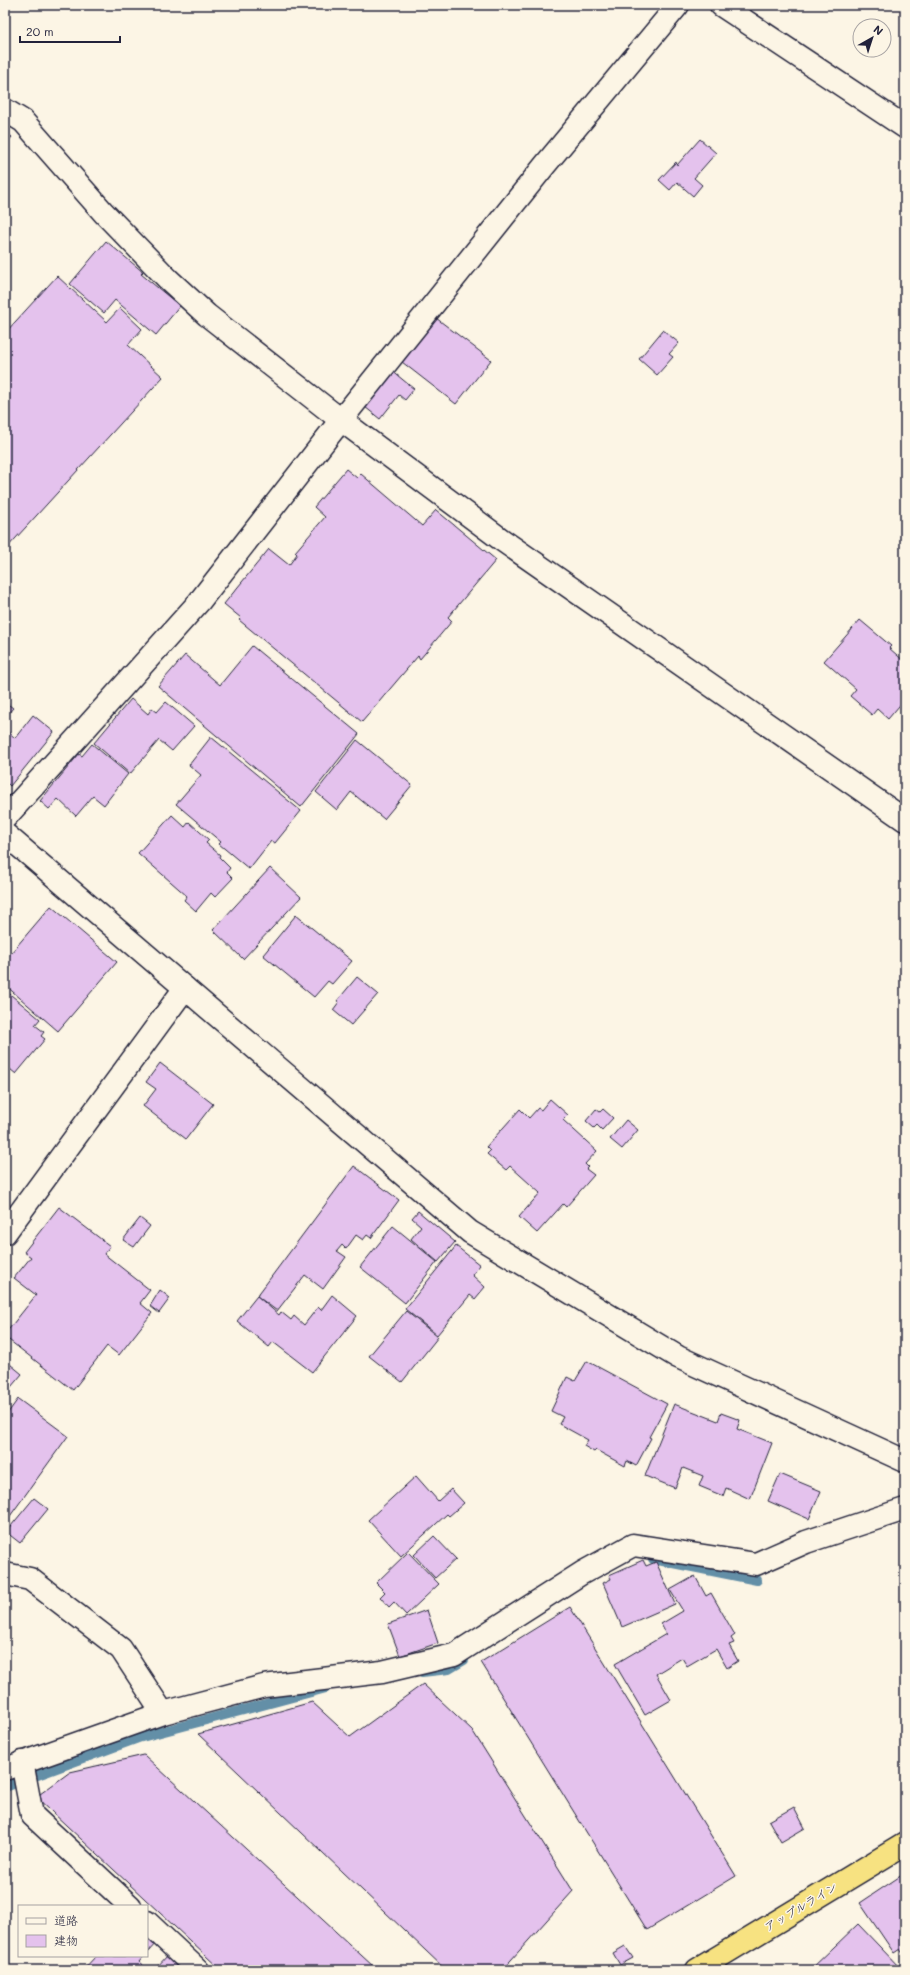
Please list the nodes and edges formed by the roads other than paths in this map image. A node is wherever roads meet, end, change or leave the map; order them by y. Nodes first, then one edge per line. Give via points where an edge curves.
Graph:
1 (678, 5) edge
2 (721, 5) edge
3 (5, 110) edge
4 (905, 127) edge
5 (341, 420) junction
6 (5, 818) edge
7 (905, 820) edge
8 (5, 834) edge
9 (185, 988) junction
10 (5, 1233) edge
11 (905, 1461) edge
12 (905, 1509) edge
13 (5, 1574) edge
14 (163, 1713) junction
15 (14, 1765) edge
16 (905, 1844) edge
17 (129, 1905) edge
18 (148, 1923) edge
19 (198, 1970) edge
20 (698, 1970) edge

1 - 5 street via 545,165
2 - 4 street
3 - 5 street via 23,121 104,213 173,284 207,315
5 - 6 street via 198,602
5 - 7 street via 502,540
8 - 9 street
9 - 10 street
9 - 11 street via 470,1232 678,1357
12 - 14 street via 806,1542 756,1564 633,1545 582,1573 454,1655 382,1672 264,1686
13 - 14 street via 30,1579 120,1649
14 - 15 street
15 - 17 street via 32,1815
16 - 20 highway, アップルライン
18 - 19 street

